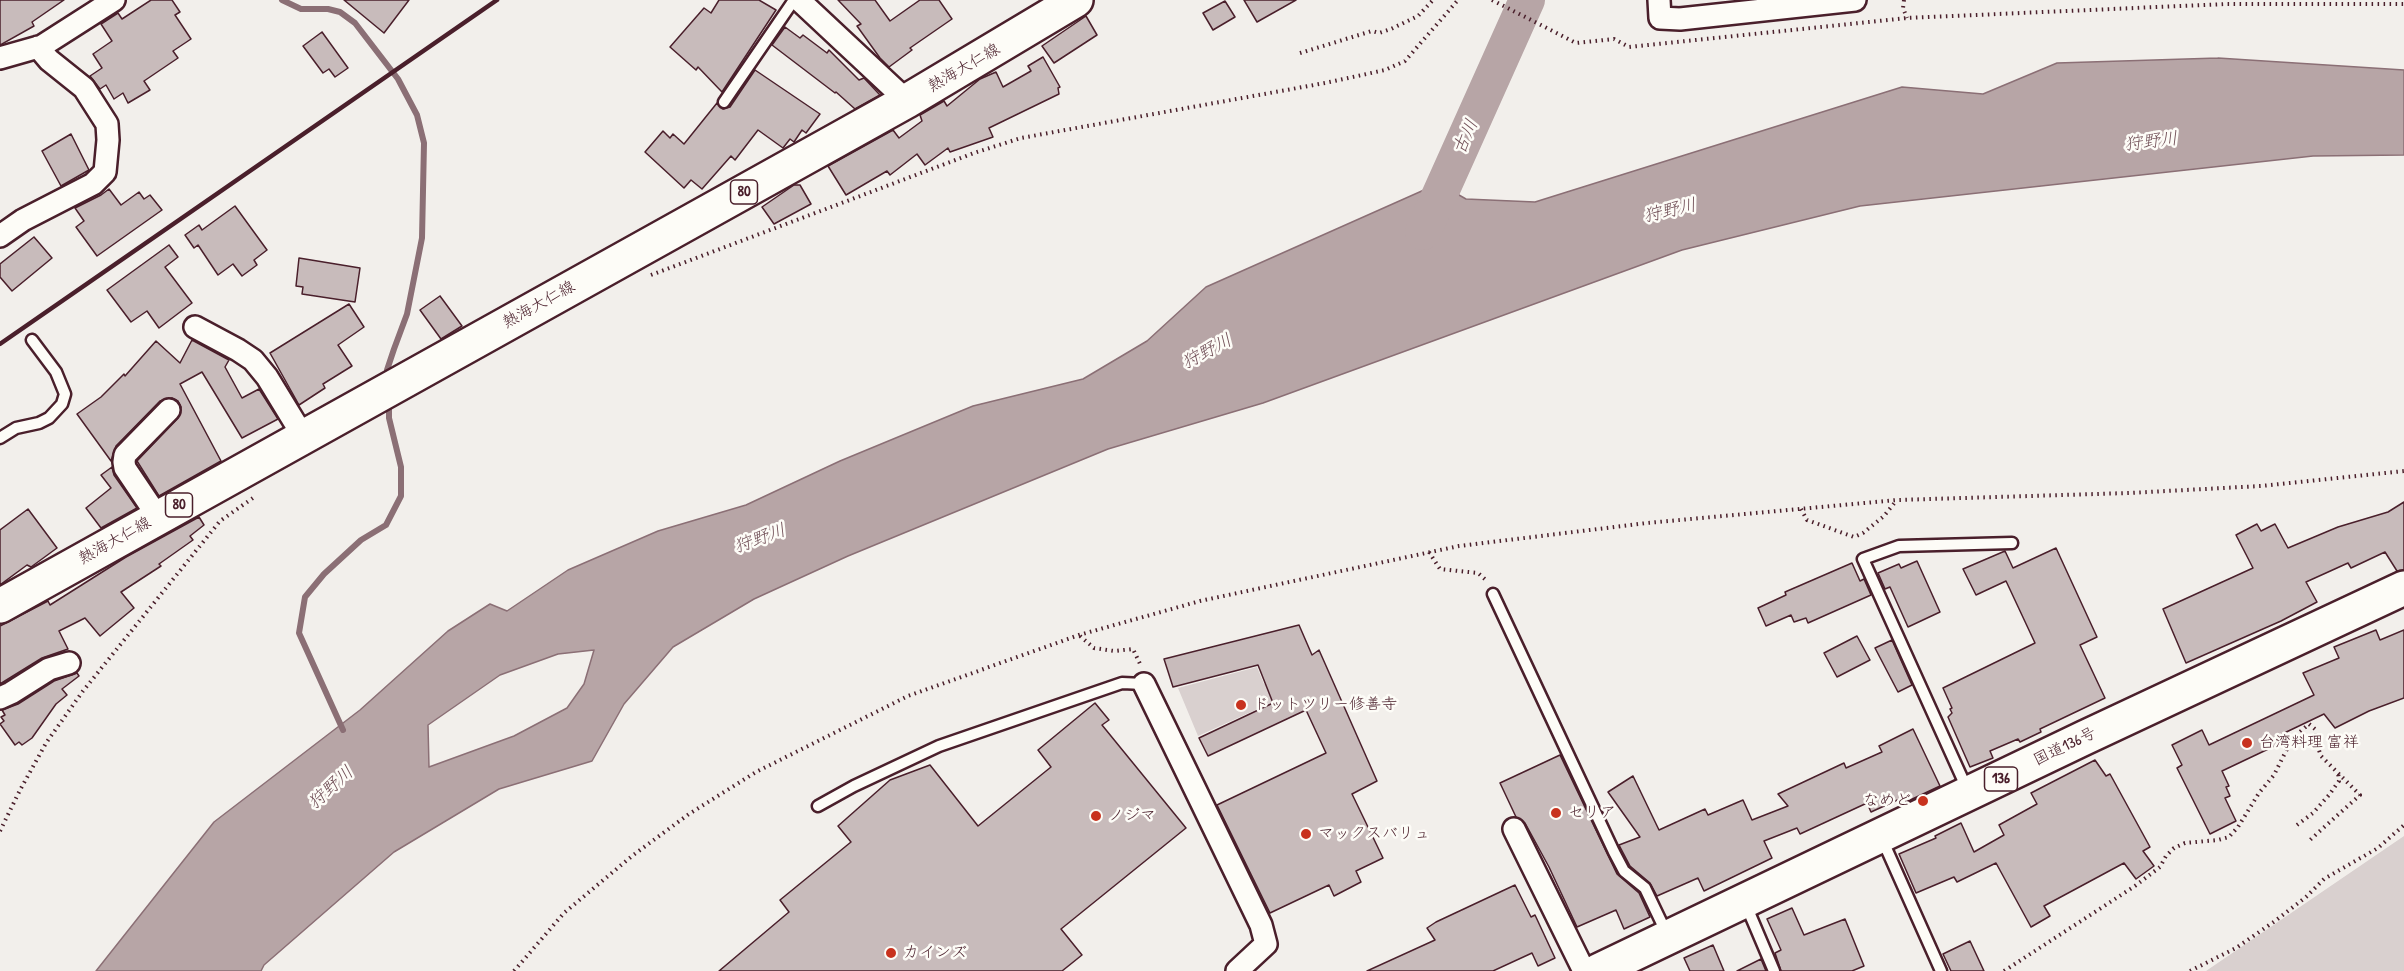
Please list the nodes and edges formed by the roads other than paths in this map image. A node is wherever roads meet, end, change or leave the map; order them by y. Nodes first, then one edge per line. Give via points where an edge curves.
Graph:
1 (114, 0) edge
2 (794, 0) edge
3 (799, 0) edge
4 (1076, 0) edge
5 (1659, 0) edge
6 (1855, 0) edge
7 (39, 47) junction
8 (0, 58) edge
9 (907, 101) junction
10 (724, 102) dead end
11 (0, 236) edge
12 (195, 327) dead end
13 (32, 340) dead end
14 (169, 410) dead end
15 (303, 436) junction
16 (0, 438) edge
17 (158, 517) junction
18 (2012, 543) dead end
19 (2404, 588) edge
20 (1493, 594) road end
21 (0, 606) edge
22 (69, 663) dead end
23 (1144, 684) joint
24 (0, 698) edge
25 (1969, 794) junction
26 (818, 806) dead end
27 (1514, 829) dead end
28 (1880, 836) junction
29 (1745, 901) junction
30 (1669, 937) junction
31 (1237, 971) edge
32 (1584, 971) edge
33 (1598, 971) edge
34 (1774, 971) edge
35 (1941, 971) edge

1 - 7 street
2 - 10 lane
3 - 9 street
4 - 9 main road, 熱海大仁線 / 80
5 - 6 street via 1660,18 1680,19
7 - 8 street
7 - 11 street via 84,88 107,124 105,172 93,184
9 - 15 main road, 熱海大仁線 / 80
12 - 15 street via 253,360
13 - 16 lane via 56,372 65,394 62,404 49,418 16,428
14 - 17 street via 125,455 124,462
15 - 17 main road, 熱海大仁線 / 80
17 - 21 main road, 熱海大仁線 / 80
18 - 25 lane via 1899,546 1863,559
19 - 25 main road, 国道136号 / 136
20 - 30 lane via 1614,852 1624,871 1645,888
22 - 24 street via 49,669
23 - 26 lane via 1122,683 939,746
23 - 31 street via 1261,925 1266,944
25 - 28 main road, 国道136号 / 136
27 - 32 street
28 - 29 main road, 国道136号 / 136
28 - 35 lane
29 - 30 main road, 国道136号 / 136
29 - 34 lane
30 - 33 main road, 国道136号 / 136

